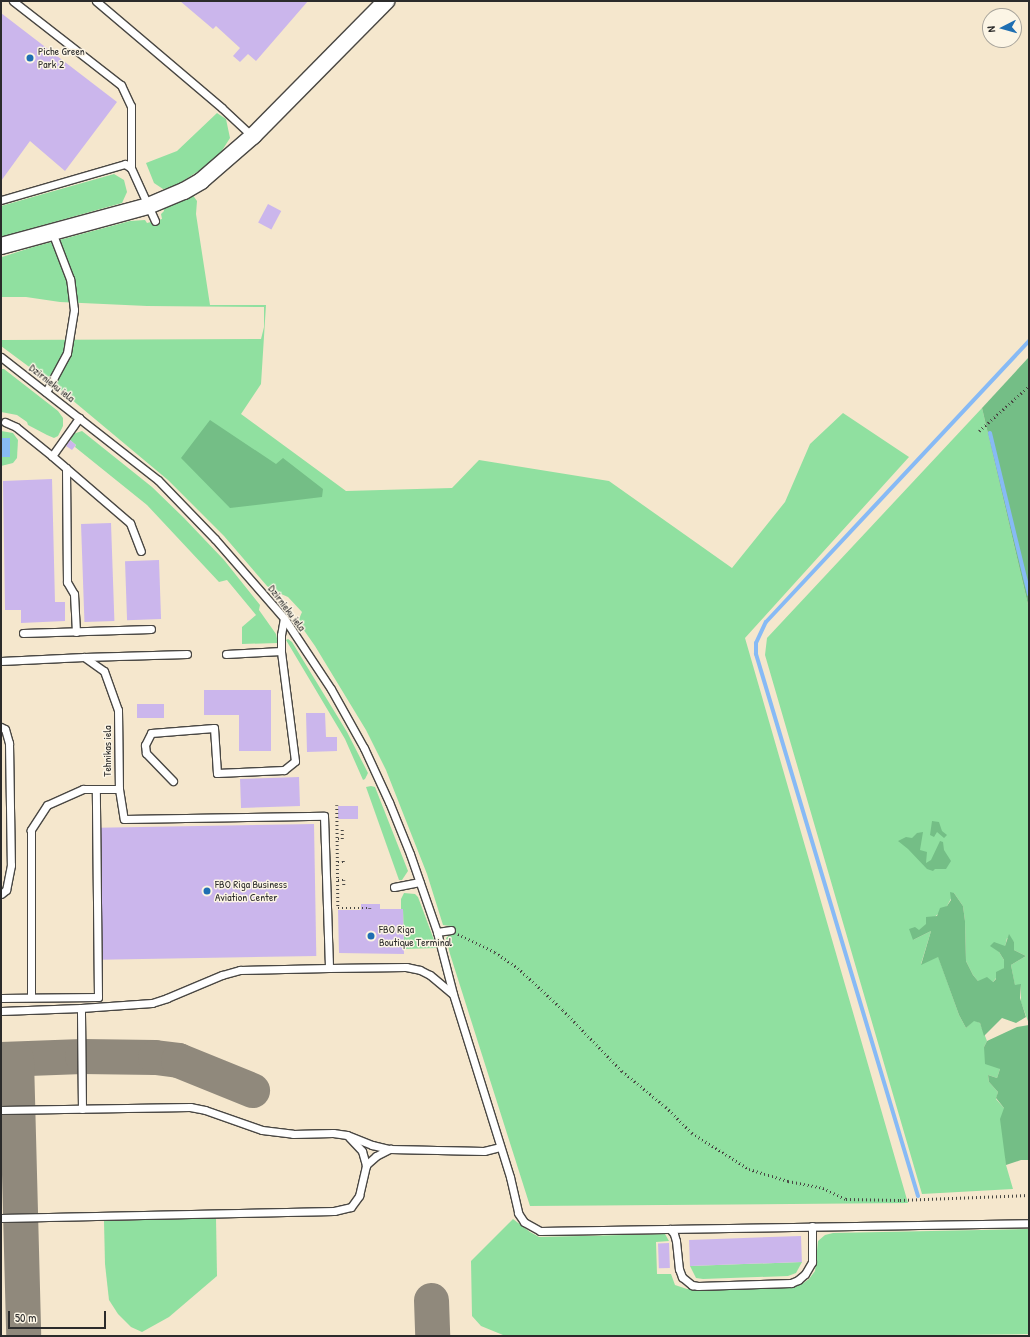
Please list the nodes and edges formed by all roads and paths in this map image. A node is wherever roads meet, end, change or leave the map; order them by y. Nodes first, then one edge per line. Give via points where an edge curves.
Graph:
1 (13, 1) edge
2 (96, 1) edge
3 (386, 1) edge
4 (253, 136) junction
5 (131, 168) junction
6 (1, 200) edge
7 (148, 206) junction
8 (155, 221) dead end
9 (52, 232) junction
10 (1, 246) edge
11 (1, 357) edge
12 (1029, 386) edge
13 (46, 392) junction
14 (79, 418) junction
15 (5, 422) dead end
16 (979, 431) dead end
17 (52, 456) junction
18 (66, 468) junction
19 (141, 551) dead end
20 (284, 618) junction
21 (151, 629) dead end
22 (76, 632) junction
23 (24, 633) dead end
24 (281, 651) junction
25 (187, 654) dead end
26 (226, 654) dead end
27 (84, 657) junction
28 (1, 661) edge
29 (1, 727) edge
30 (173, 782) dead end
31 (96, 789) junction
32 (118, 789) junction
33 (337, 805) dead end
34 (342, 830) dead end
35 (338, 839) junction
36 (344, 860) dead end
37 (338, 862) junction
38 (338, 880) junction
39 (420, 882) junction
40 (344, 887) dead end
41 (394, 887) dead end
42 (1, 894) edge
43 (370, 909) dead end
44 (451, 930) joint
45 (437, 932) junction
46 (329, 968) junction
47 (453, 994) junction
48 (31, 997) junction
49 (1, 998) edge
50 (81, 1008) junction
51 (1, 1011) edge
52 (82, 1109) junction
53 (1, 1110) edge
54 (347, 1134) junction
55 (500, 1147) junction
56 (390, 1149) junction
57 (366, 1165) junction
58 (1029, 1196) edge
59 (1, 1218) edge
60 (1029, 1223) edge
61 (812, 1226) junction
62 (670, 1229) junction

1 - 5 lane via 121,85 131,106
2 - 4 lane
3 - 4 street
4 - 7 street via 201,181
5 - 6 lane via 125,164
5 - 7 lane
7 - 8 lane
7 - 9 street
9 - 10 street
9 - 13 lane via 70,279 74,310 66,353
11 - 13 lane, Dzirnieku iela
12 - 16 path
13 - 14 lane, Dzirnieku iela
14 - 17 lane
14 - 20 lane, Dzirnieku iela via 158,480 215,539
15 - 17 lane via 16,427
17 - 18 lane
18 - 19 lane via 130,523
18 - 22 lane via 67,582 74,594
20 - 24 lane via 280,635
20 - 39 lane, Dzirnieku iela via 331,689 364,748 389,802
21 - 22 lane
22 - 23 lane
24 - 26 lane
24 - 30 lane via 295,761 284,770 217,773 214,728 151,733 145,745 146,753
25 - 27 lane
27 - 28 lane
27 - 32 lane, Tehnikas iela via 104,671 118,710
29 - 42 lane via 5,728 10,743 10,865 6,890
31 - 32 lane, Tehnikas iela
31 - 48 lane, Tehnikas iela via 82,790 48,805 31,830
31 - 48 lane via 98,997
32 - 46 lane via 124,819 324,816
33 - 35 path
34 - 35 path via 342,839
35 - 37 path
36 - 37 path
37 - 38 path
38 - 40 path via 344,880
38 - 43 path via 338,908
39 - 41 lane
39 - 45 lane, Dzirnieku iela
44 - 45 lane
44 - 58 path via 495,952 518,968 622,1071 666,1107 692,1133 749,1169 823,1188 846,1199
45 - 47 lane, Dzirnieku iela
46 - 47 lane via 406,967 430,975
46 - 50 lane via 240,970 152,1003
47 - 55 lane, Dzirnieku iela
48 - 49 lane
50 - 51 lane
50 - 52 lane
52 - 53 lane
52 - 54 lane via 190,1107 278,1133
54 - 56 lane via 372,1145
54 - 57 lane via 362,1151
55 - 56 lane via 484,1151
55 - 62 lane, Dzirnieku iela via 515,1194 518,1213 524,1222 540,1232
56 - 57 lane
57 - 59 lane via 359,1196 351,1207 334,1211
60 - 61 lane, Dzirnieku iela
61 - 62 lane, Dzirnieku iela
61 - 62 lane via 812,1262 798,1280 791,1283 698,1286 692,1285 682,1277 676,1241

